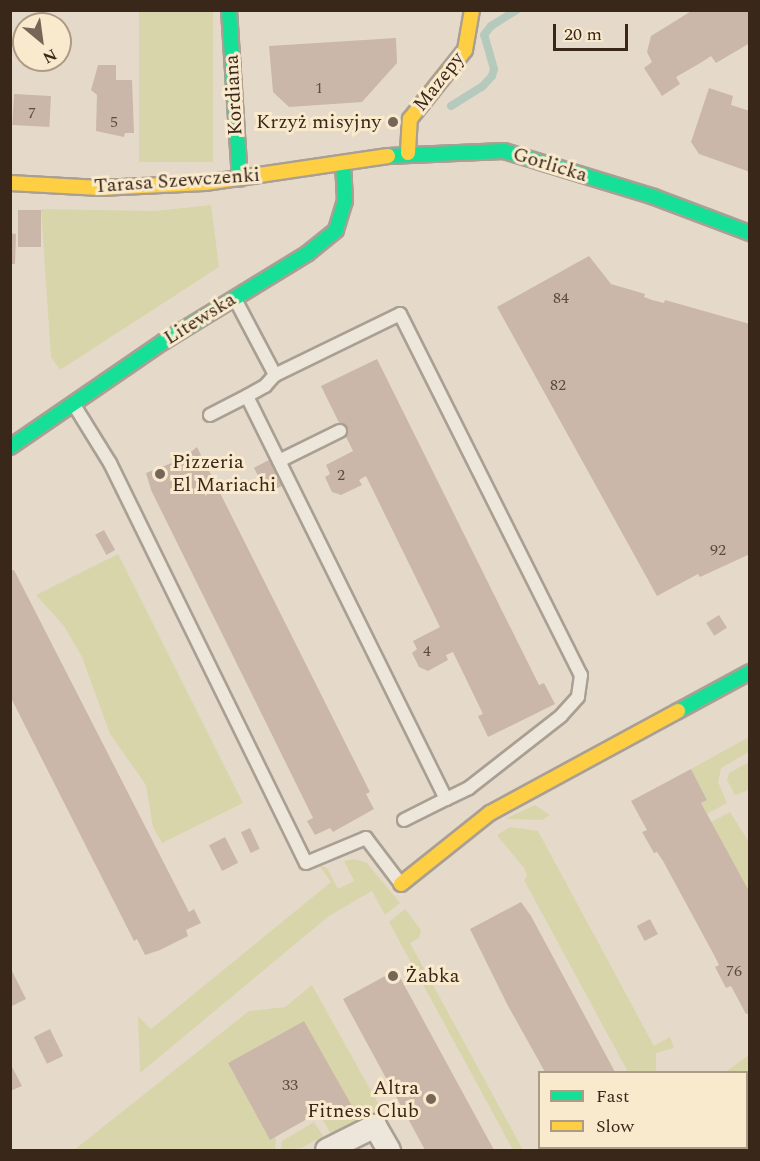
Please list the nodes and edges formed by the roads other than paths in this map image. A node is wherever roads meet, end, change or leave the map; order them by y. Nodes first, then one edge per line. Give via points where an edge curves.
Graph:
1 (229, 10) edge
2 (477, 14) edge
3 (408, 153) junction
4 (343, 165) junction
5 (240, 179) junction
6 (10, 183) edge
7 (750, 233) edge
8 (235, 298) junction
9 (275, 375) junction
10 (247, 396) junction
11 (73, 404) junction
12 (210, 415) dead end
13 (340, 431) dead end
14 (10, 447) edge
15 (279, 461) junction
16 (750, 672) edge
17 (446, 799) junction
18 (404, 820) dead end
19 (401, 884) joint
20 (327, 1150) edge
21 (389, 1150) edge

1 - 5 street, Kordiana
2 - 3 street, Mazepy via 465,50 410,120
3 - 4 street, Gorlicka
3 - 7 street, Gorlicka via 520,154
4 - 5 street, Tarasa Szewczenki
4 - 8 street, Litewska via 345,201 336,230 308,253
5 - 6 street, Tarasa Szewczenki via 100,188
8 - 9 lane
8 - 11 street, Litewska
9 - 10 lane
9 - 17 lane via 400,314 581,675 578,697 561,716 470,788
10 - 12 lane
10 - 15 lane
11 - 14 street, Litewska
11 - 19 lane via 110,463 306,862 366,838
13 - 15 lane
15 - 17 lane
16 - 19 street via 490,813
17 - 18 lane
20 - 21 street via 375,1126

